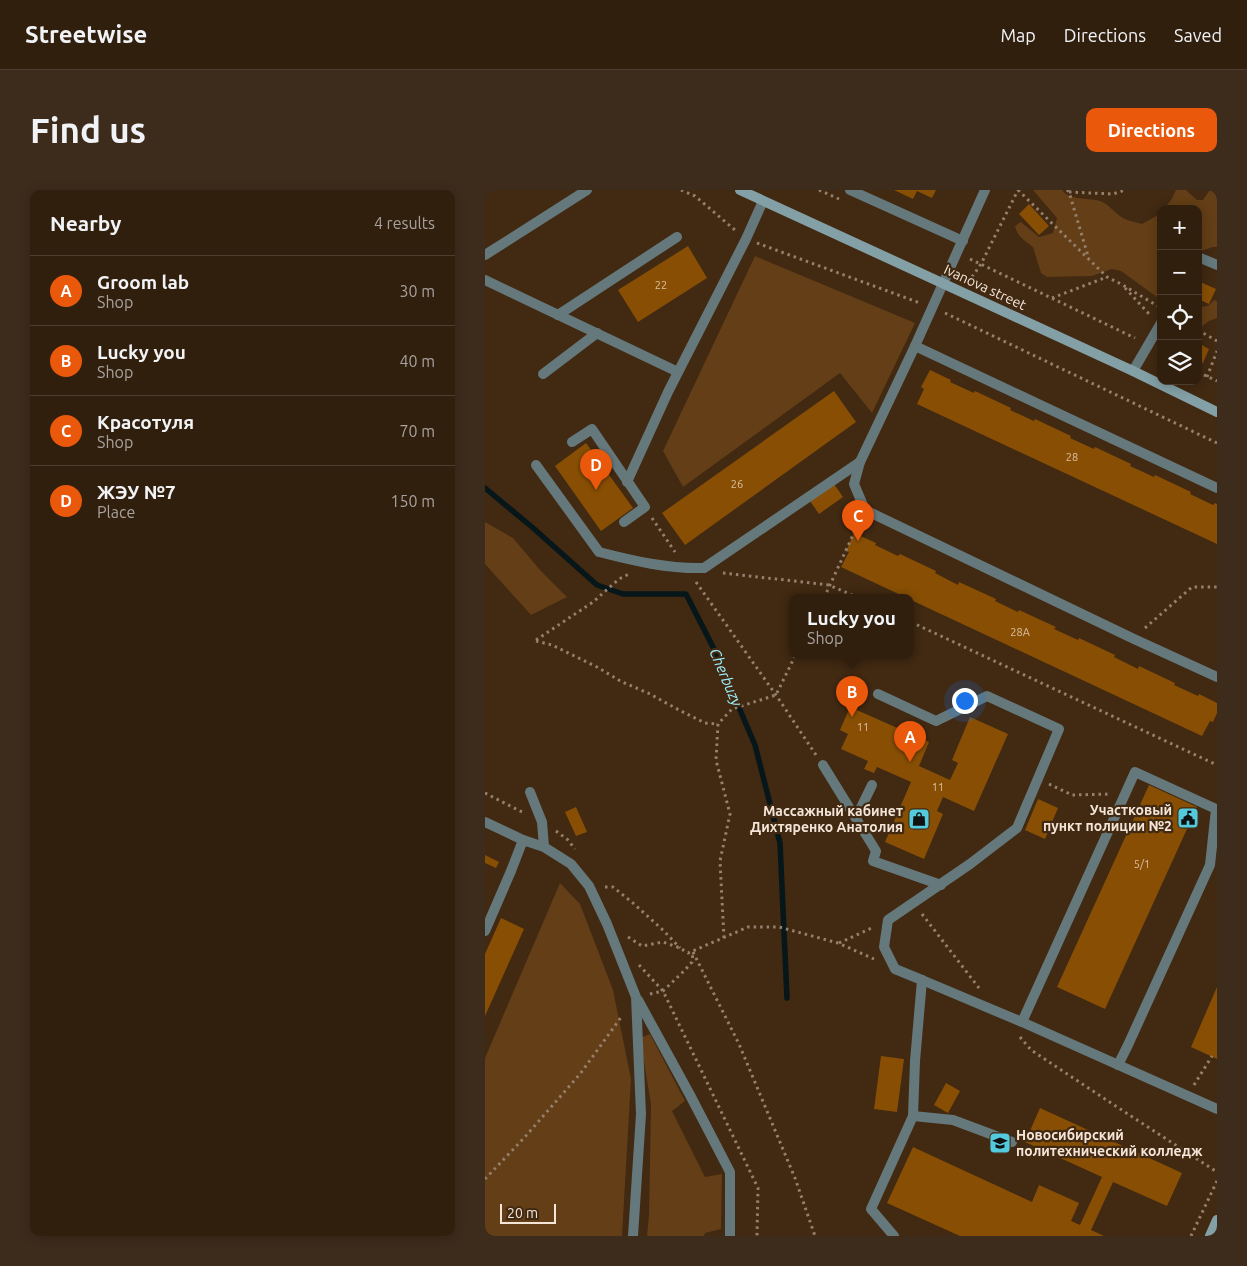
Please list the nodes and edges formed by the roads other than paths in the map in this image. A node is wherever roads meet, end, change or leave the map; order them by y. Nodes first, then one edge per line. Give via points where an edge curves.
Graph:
1 (587, 190) edge
2 (740, 190) edge
3 (850, 190) edge
4 (985, 190) edge
5 (763, 201) junction
6 (677, 237) dead end
7 (963, 241) junction
8 (485, 255) edge
9 (1202, 259) edge
10 (1217, 265) edge
11 (485, 280) edge
12 (943, 283) junction
13 (557, 315) junction
14 (1157, 330) edge
15 (597, 334) junction
16 (915, 346) junction
17 (1133, 371) junction
18 (678, 372) junction
19 (543, 374) dead end
20 (1217, 412) edge
21 (572, 442) dead end
22 (860, 462) junction
23 (536, 465) dead end
24 (627, 482) junction
25 (1217, 488) edge
26 (624, 522) dead end
27 (1217, 677) edge
28 (879, 694) dead end
29 (823, 765) road end
30 (872, 785) dead end
31 (530, 792) dead end
32 (856, 818) junction
33 (485, 822) edge
34 (523, 840) junction
35 (544, 847) junction
36 (941, 885) junction
37 (485, 931) edge
38 (922, 980) junction
39 (636, 997) junction
40 (1022, 1022) junction
41 (1118, 1065) junction
42 (1217, 1109) edge
43 (913, 1116) junction
44 (1012, 1142) dead end
45 (1217, 1220) edge
46 (633, 1236) edge
47 (731, 1236) edge
48 (894, 1236) edge
49 (1210, 1236) edge

1 - 8 street
2 - 5 street, Ivanova street
3 - 7 street
4 - 7 street
5 - 12 street, Ivanova street
5 - 18 street
6 - 13 street
7 - 12 street
9 - 10 street
11 - 13 street
12 - 16 street
12 - 17 street, Ivanova street
13 - 15 street
14 - 17 street
15 - 18 street
15 - 19 street
16 - 22 street
16 - 25 street
17 - 20 street, Ivanova street
18 - 24 street
21 - 24 street via 591,429
22 - 23 street via 704,568 687,569 599,552
22 - 27 street via 854,484 865,510
24 - 26 street via 645,507
28 - 36 street via 936,721 987,696 1059,729 1017,828
29 - 32 street
30 - 32 street
31 - 35 street via 542,822
32 - 36 street via 876,851 873,861
33 - 34 street
34 - 35 street
34 - 37 street
35 - 39 street via 571,864 589,886
36 - 38 street via 889,920 883,947 895,969
38 - 40 street
38 - 43 street
39 - 46 street via 641,1114
39 - 47 street via 729,1172
40 - 41 street
40 - 41 street via 1135,772 1216,809 1210,865
41 - 42 street
43 - 44 street via 953,1120
43 - 48 street via 871,1210
45 - 49 street

